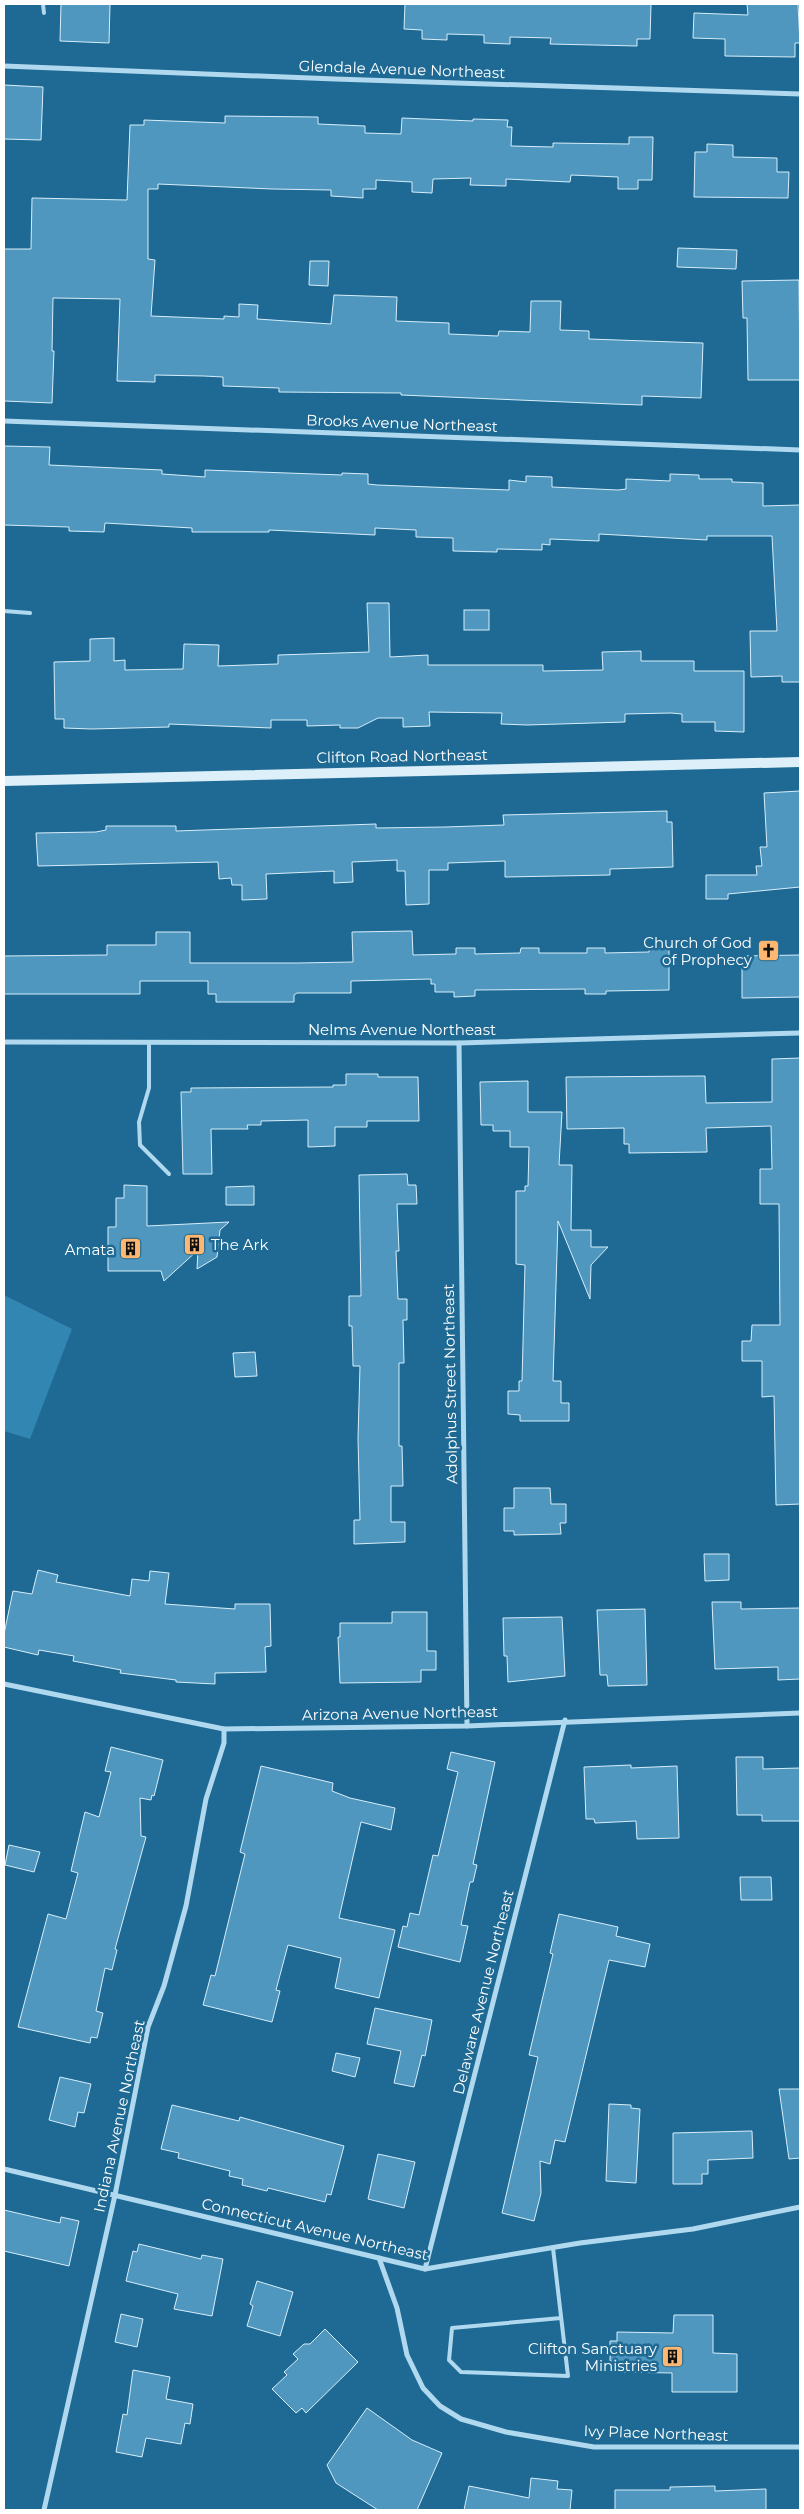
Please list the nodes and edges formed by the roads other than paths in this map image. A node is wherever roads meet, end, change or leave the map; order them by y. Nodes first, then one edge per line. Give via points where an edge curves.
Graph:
1 (43, 4) edge
2 (44, 13) dead end
3 (4, 66) edge
4 (800, 94) edge
5 (4, 421) edge
6 (800, 450) edge
7 (4, 611) edge
8 (30, 612) dead end
9 (800, 762) edge
10 (4, 781) edge
11 (800, 1033) edge
12 (4, 1042) edge
13 (149, 1042) junction
14 (459, 1042) junction
15 (168, 1174) dead end
16 (4, 1684) edge
17 (800, 1713) edge
18 (566, 1720) junction
19 (467, 1726) junction
20 (224, 1729) junction
21 (4, 2169) edge
22 (115, 2195) junction
23 (800, 2207) edge
24 (553, 2248) junction
25 (379, 2258) junction
26 (425, 2270) junction
27 (561, 2318) junction
28 (800, 2448) edge
29 (44, 2510) edge

1 - 2 lane
3 - 4 street, Glendale Avenue Northeast
5 - 6 street, Brooks Avenue Northeast
7 - 8 lane
9 - 10 street, Clifton Road Northeast
11 - 14 street, Nelms Avenue Northeast
12 - 13 street, Nelms Avenue Northeast
13 - 14 street, Nelms Avenue Northeast
13 - 15 lane via 149,1088 139,1122 140,1145
14 - 19 street, Adolphus Street Northeast
16 - 20 street, Arizona Avenue Northeast
17 - 18 street, Arizona Avenue Northeast
18 - 19 street, Arizona Avenue Northeast
18 - 26 street, Delaware Avenue Northeast
19 - 20 street, Arizona Avenue Northeast
20 - 22 street, Indiana Avenue Northeast via 224,1743 206,1799 186,1906 164,1986 148,2027
21 - 22 street, Connecticut Avenue Northeast
22 - 25 street, Connecticut Avenue Northeast
22 - 29 street, Indiana Avenue Northeast
23 - 24 street, Connecticut Avenue Northeast via 693,2230
24 - 26 street, Connecticut Avenue Northeast
24 - 27 lane
25 - 26 street, Connecticut Avenue Northeast
25 - 28 street, Ivy Place Northeast via 397,2308 407,2355 423,2388 440,2406 461,2419 506,2432 594,2447
27 - 27 lane via 568,2376 461,2372 449,2360 452,2328

